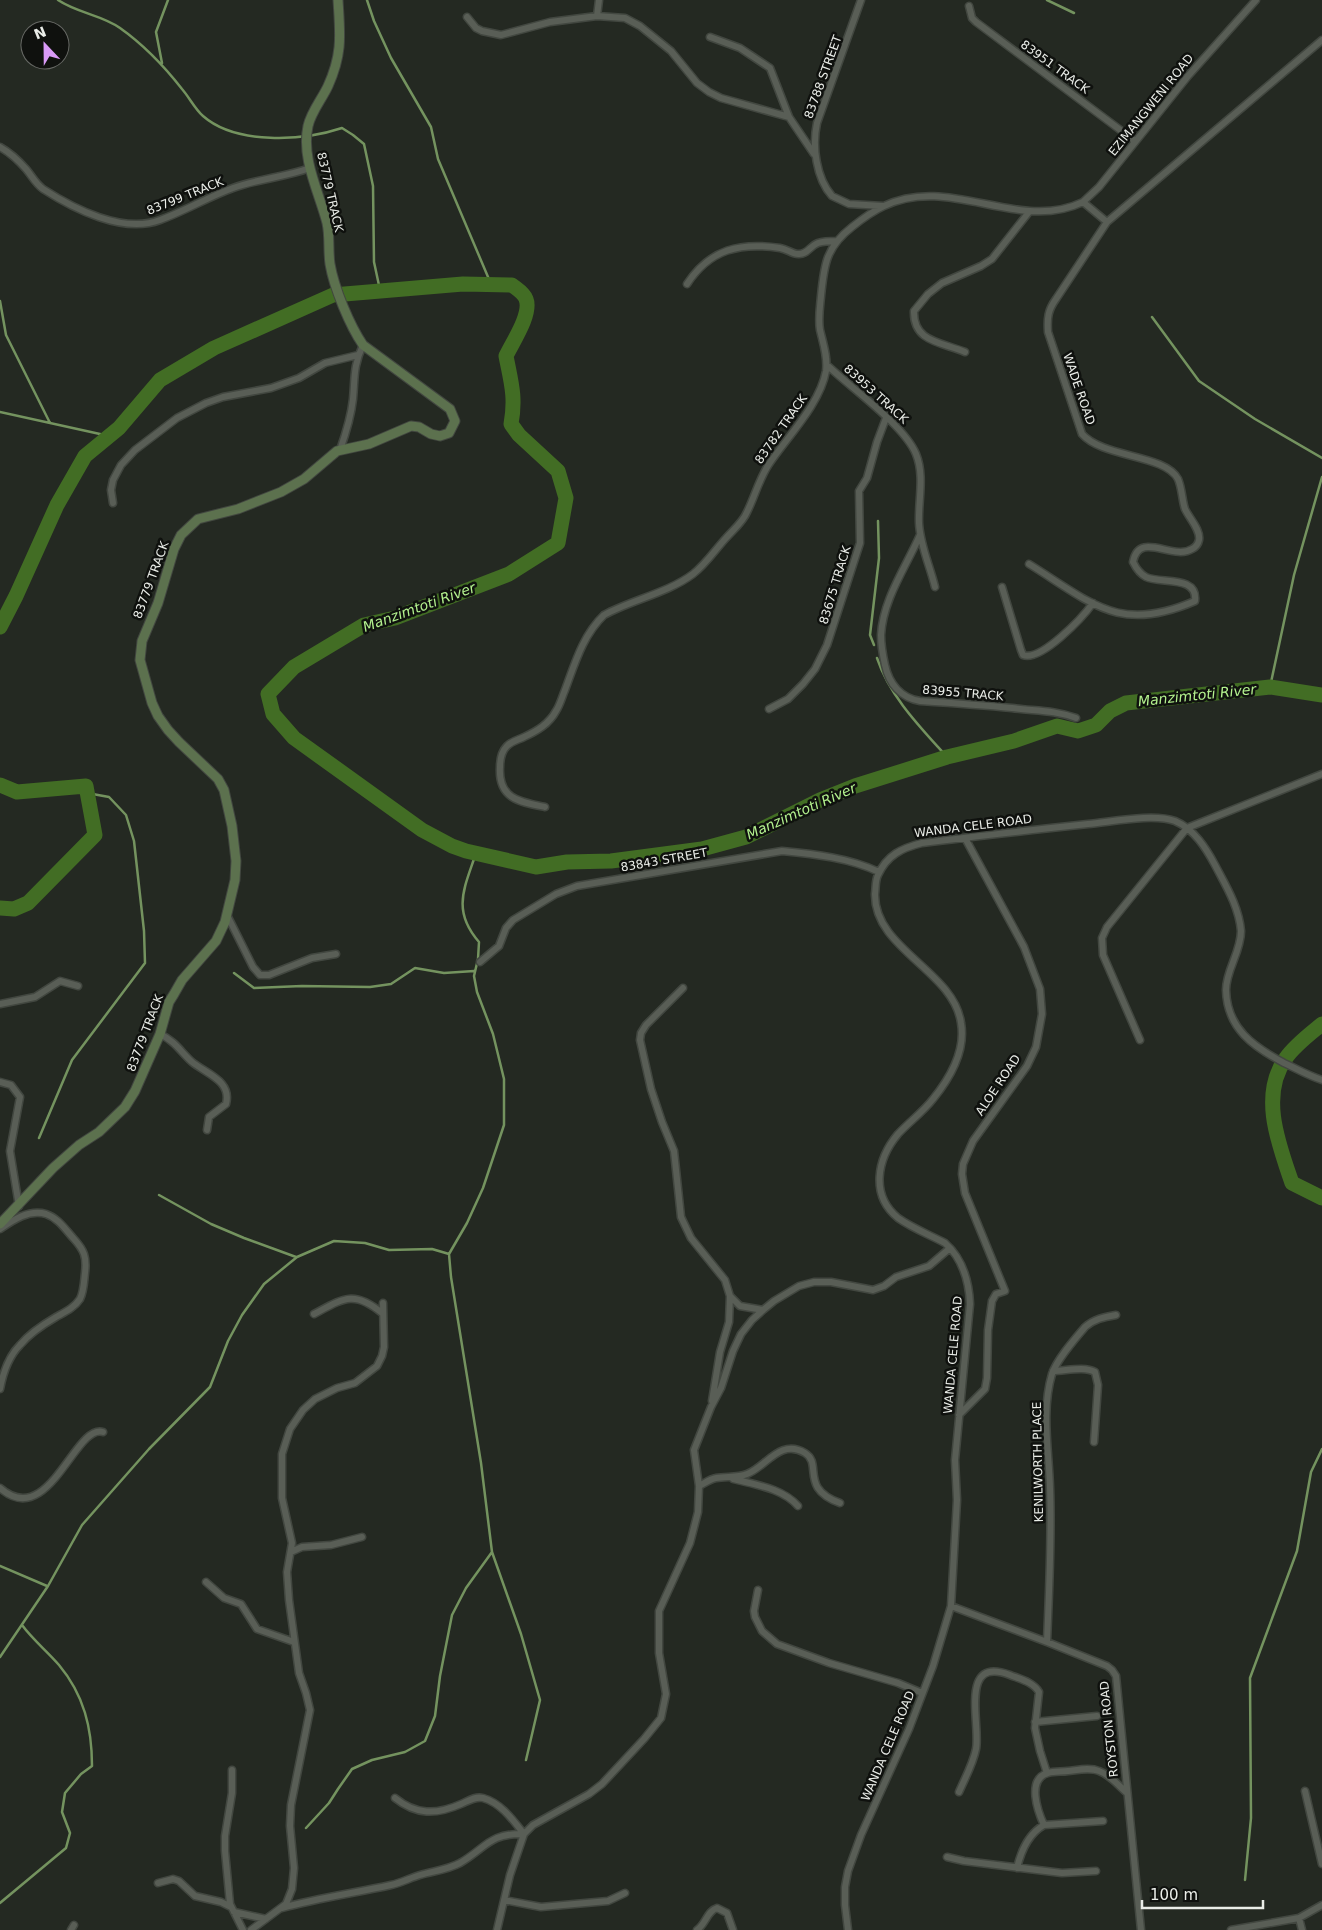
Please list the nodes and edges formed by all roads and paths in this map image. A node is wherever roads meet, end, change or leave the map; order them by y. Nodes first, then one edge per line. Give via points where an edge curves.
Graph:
1 (338, 0) edge
2 (599, 0) edge
3 (861, 0) edge
4 (1256, 0) edge
5 (969, 6) dead end
6 (597, 16) junction
7 (467, 17) dead end
8 (710, 37) dead end
9 (1322, 40) edge
10 (789, 117) junction
11 (1135, 141) junction
12 (0, 147) edge
13 (814, 155) junction
14 (310, 168) junction
15 (1083, 202) junction
16 (883, 206) junction
17 (1029, 212) junction
18 (1108, 222) junction
19 (837, 241) junction
20 (687, 284) dead end
21 (363, 345) junction
22 (964, 352) dead end
23 (358, 355) junction
24 (827, 365) junction
25 (886, 418) junction
26 (340, 450) junction
27 (113, 503) dead end
28 (920, 535) junction
29 (1029, 564) dead end
30 (935, 587) dead end
31 (1002, 587) dead end
32 (1093, 604) junction
33 (769, 709) dead end
34 (1076, 718) dead end
35 (1322, 774) edge
36 (545, 807) dead end
37 (1187, 828) junction
38 (965, 838) junction
39 (880, 872) junction
40 (227, 915) junction
41 (336, 954) dead end
42 (480, 962) dead end
43 (78, 986) dead end
44 (683, 988) dead end
45 (0, 1004) edge
46 (160, 1034) junction
47 (1140, 1040) dead end
48 (1322, 1080) edge
49 (0, 1082) edge
50 (207, 1130) dead end
51 (19, 1206) junction
52 (0, 1224) edge
53 (0, 1229) edge
54 (950, 1248) junction
55 (730, 1296) junction
56 (383, 1303) dead end
57 (763, 1310) junction
58 (382, 1313) junction
59 (314, 1314) dead end
60 (1116, 1315) dead end
61 (1053, 1371) junction
62 (0, 1389) edge
63 (711, 1407) junction
64 (959, 1415) junction
65 (103, 1432) dead end
66 (1094, 1442) dead end
67 (727, 1477) junction
68 (699, 1486) junction
69 (0, 1488) edge
70 (840, 1503) dead end
71 (798, 1506) dead end
72 (362, 1537) dead end
73 (291, 1552) junction
74 (206, 1582) dead end
75 (758, 1590) dead end
76 (951, 1606) junction
77 (294, 1642) junction
78 (1047, 1642) junction
79 (922, 1693) junction
80 (1097, 1716) dead end
81 (1035, 1722) junction
82 (232, 1770) dead end
83 (1047, 1773) junction
84 (1304, 1791) dead end
85 (959, 1792) dead end
86 (1127, 1793) junction
87 (395, 1798) dead end
88 (1103, 1821) dead end
89 (1044, 1826) junction
90 (524, 1834) junction
91 (948, 1857) dead end
92 (1322, 1864) edge
93 (1017, 1868) junction
94 (1096, 1871) dead end
95 (158, 1883) dead end
96 (625, 1893) dead end
97 (504, 1900) junction
98 (1322, 1906) edge
99 (233, 1909) junction
100 (282, 1909) junction
101 (1299, 1918) junction
102 (266, 1919) junction
103 (243, 1930) edge
104 (251, 1930) edge
105 (497, 1930) edge
106 (697, 1930) edge
107 (734, 1930) edge
108 (848, 1930) edge
109 (1141, 1930) edge
110 (1231, 1930) edge
111 (1302, 1930) edge

1 - 14 street, 83779 TRACK via 339,59 308,128
2 - 6 street
3 - 13 street, 83788 STREET via 817,123
4 - 11 street, EZIMANGWENI ROAD
5 - 11 street, 83951 TRACK via 976,22
6 - 7 street via 550,22 501,35 476,28
6 - 10 street via 625,18 640,26 671,50 693,79 708,92
8 - 10 street via 740,48 770,68
9 - 18 street, WADE ROAD
10 - 13 street
11 - 15 street, EZIMANGWENI ROAD
12 - 14 street, 83799 TRACK via 25,169 34,182 70,205 114,221 143,224 160,221 244,184
13 - 16 street, 83788 STREET via 832,196 849,204
14 - 21 street, 83779 TRACK via 328,225 330,266 355,334
15 - 17 street, 83782 TRACK via 1065,209
15 - 18 street
16 - 17 street, 83782 TRACK via 905,199 942,197
16 - 19 street, 83782 TRACK
17 - 22 street via 992,259 942,283 914,311 915,326 923,336
18 - 32 street, WADE ROAD via 1049,310 1048,332 1082,434 1089,442 1158,464 1173,473 1178,480 1185,510 1199,537 1195,547 1188,552 1152,546 1136,552 1133,562 1146,577 1190,586 1196,596 1195,601 1177,609 1134,616
19 - 20 street via 816,244 800,254 778,247 734,247 702,264
19 - 24 street, 83782 TRACK via 824,265 819,314
21 - 23 street
21 - 26 street, 83779 TRACK via 450,409 455,421 449,432 440,436 411,426 369,444
23 - 26 street via 349,421
23 - 27 street via 325,363 299,378 271,388 223,396 177,418 121,465 113,480
24 - 25 street, 83953 TRACK
24 - 36 street, 83782 TRACK via 816,397 768,465 743,519 691,575 604,615 595,623 551,720 503,750 500,769 506,793 522,802
25 - 28 street, 83953 TRACK via 904,436 919,462
25 - 33 street, 83675 TRACK via 859,491 860,543 827,645 803,684 788,699
26 - 40 street, 83779 TRACK via 331,454 304,479 281,492 238,509 198,519 187,528 174,549 158,603 142,641 142,669 158,716 218,779 224,790 236,861
28 - 30 street, 83953 TRACK
28 - 34 street, 83955 TRACK via 890,597 881,636 887,675 899,692 920,701 993,705 1064,713
29 - 32 street, WADE ROAD
31 - 32 street via 1021,650 1027,656 1047,647 1067,632
35 - 37 street
37 - 38 street, WANDA CELE ROAD via 1174,821 1137,819
37 - 47 street via 1107,927 1102,938 1103,954
37 - 48 street, WANDA CELE ROAD via 1200,840 1236,907 1241,934 1226,990 1235,1025 1245,1038 1264,1052
38 - 39 street, WANDA CELE ROAD via 907,847 891,856
38 - 64 street, ALOE ROAD via 1036,974 1042,1014 1036,1047 1027,1066 973,1141 963,1164 965,1193 1005,1291 996,1294 992,1301 985,1389
39 - 42 street, 83843 STREET via 849,862 782,851 577,886 556,894 513,920 499,946
39 - 54 street, WANDA CELE ROAD via 875,899 879,915 888,931 945,991 957,1007 962,1024 956,1062 945,1083 884,1154 879,1175 880,1188 886,1205 899,1218
40 - 41 street via 260,975 312,958
40 - 46 street, 83779 TRACK via 216,941 182,980 169,1002
43 - 45 street via 60,981 36,997
44 - 55 street via 642,1029 640,1040 651,1089 674,1151 681,1217 691,1238 725,1280
46 - 50 street via 224,1087 228,1098 226,1104 209,1117
46 - 51 street, 83779 TRACK via 125,1107 99,1132 60,1161
49 - 51 street via 11,1085 20,1097 10,1151
51 - 52 street, 83779 TRACK
53 - 62 street via 26,1215 48,1214 82,1247 86,1258 80,1299 20,1345 4,1371
54 - 57 street via 929,1266 896,1277 878,1289 814,1282 798,1286
54 - 64 street, WANDA CELE ROAD via 964,1270 970,1289 970,1322
55 - 57 street via 740,1306
55 - 63 street via 729,1322
56 - 58 street
57 - 63 street via 742,1334
58 - 59 street via 368,1302 355,1298
58 - 73 street via 384,1347 377,1366 355,1383 337,1388 309,1404 296,1418 284,1443 282,1498 292,1534
60 - 61 street, KENILWORTH PLACE via 1102,1317 1085,1327
61 - 66 street via 1095,1372 1098,1385
61 - 78 street, KENILWORTH PLACE via 1047,1414 1050,1577
63 - 68 street via 694,1450
64 - 76 street, WANDA CELE ROAD
65 - 69 street via 95,1431 87,1437 56,1479 37,1493 15,1497
67 - 68 street via 714,1478
67 - 70 street via 747,1474 782,1450 799,1451 810,1458 818,1490
67 - 71 street via 782,1493
68 - 90 street via 696,1524 660,1612 659,1653 666,1694 661,1718 602,1784 533,1825
72 - 73 street via 331,1545 302,1547
73 - 77 street via 287,1582
74 - 77 street via 224,1598 241,1604 257,1629
75 - 79 street via 755,1617 762,1631 777,1644
76 - 78 street, ROYSTON ROAD
76 - 79 street, WANDA CELE ROAD
77 - 100 street via 310,1710 291,1805 294,1880 290,1898
78 - 86 street, ROYSTON ROAD via 1106,1666 1116,1676
79 - 108 street, WANDA CELE ROAD via 848,1871 845,1906
80 - 81 street
81 - 83 street
81 - 85 street via 1039,1697 1036,1686 996,1672 979,1680 975,1689 976,1749
82 - 99 street via 232,1802 224,1840
83 - 86 street via 1097,1770
83 - 89 street via 1038,1782 1035,1798
84 - 92 street
86 - 109 street, ROYSTON ROAD
87 - 90 street via 411,1809 442,1811 474,1798 485,1798 510,1816
88 - 89 street
89 - 93 street via 1029,1838
90 - 97 street
90 - 100 street via 500,1836 459,1863 437,1872
91 - 93 street
93 - 94 street via 1062,1873
95 - 99 street via 173,1879 179,1881 194,1896 221,1902
96 - 97 street via 600,1903 541,1907
97 - 105 street
98 - 101 street
99 - 102 street
99 - 103 street
100 - 102 street
101 - 110 street
101 - 111 street
102 - 104 street
106 - 107 street via 717,1908 726,1913

